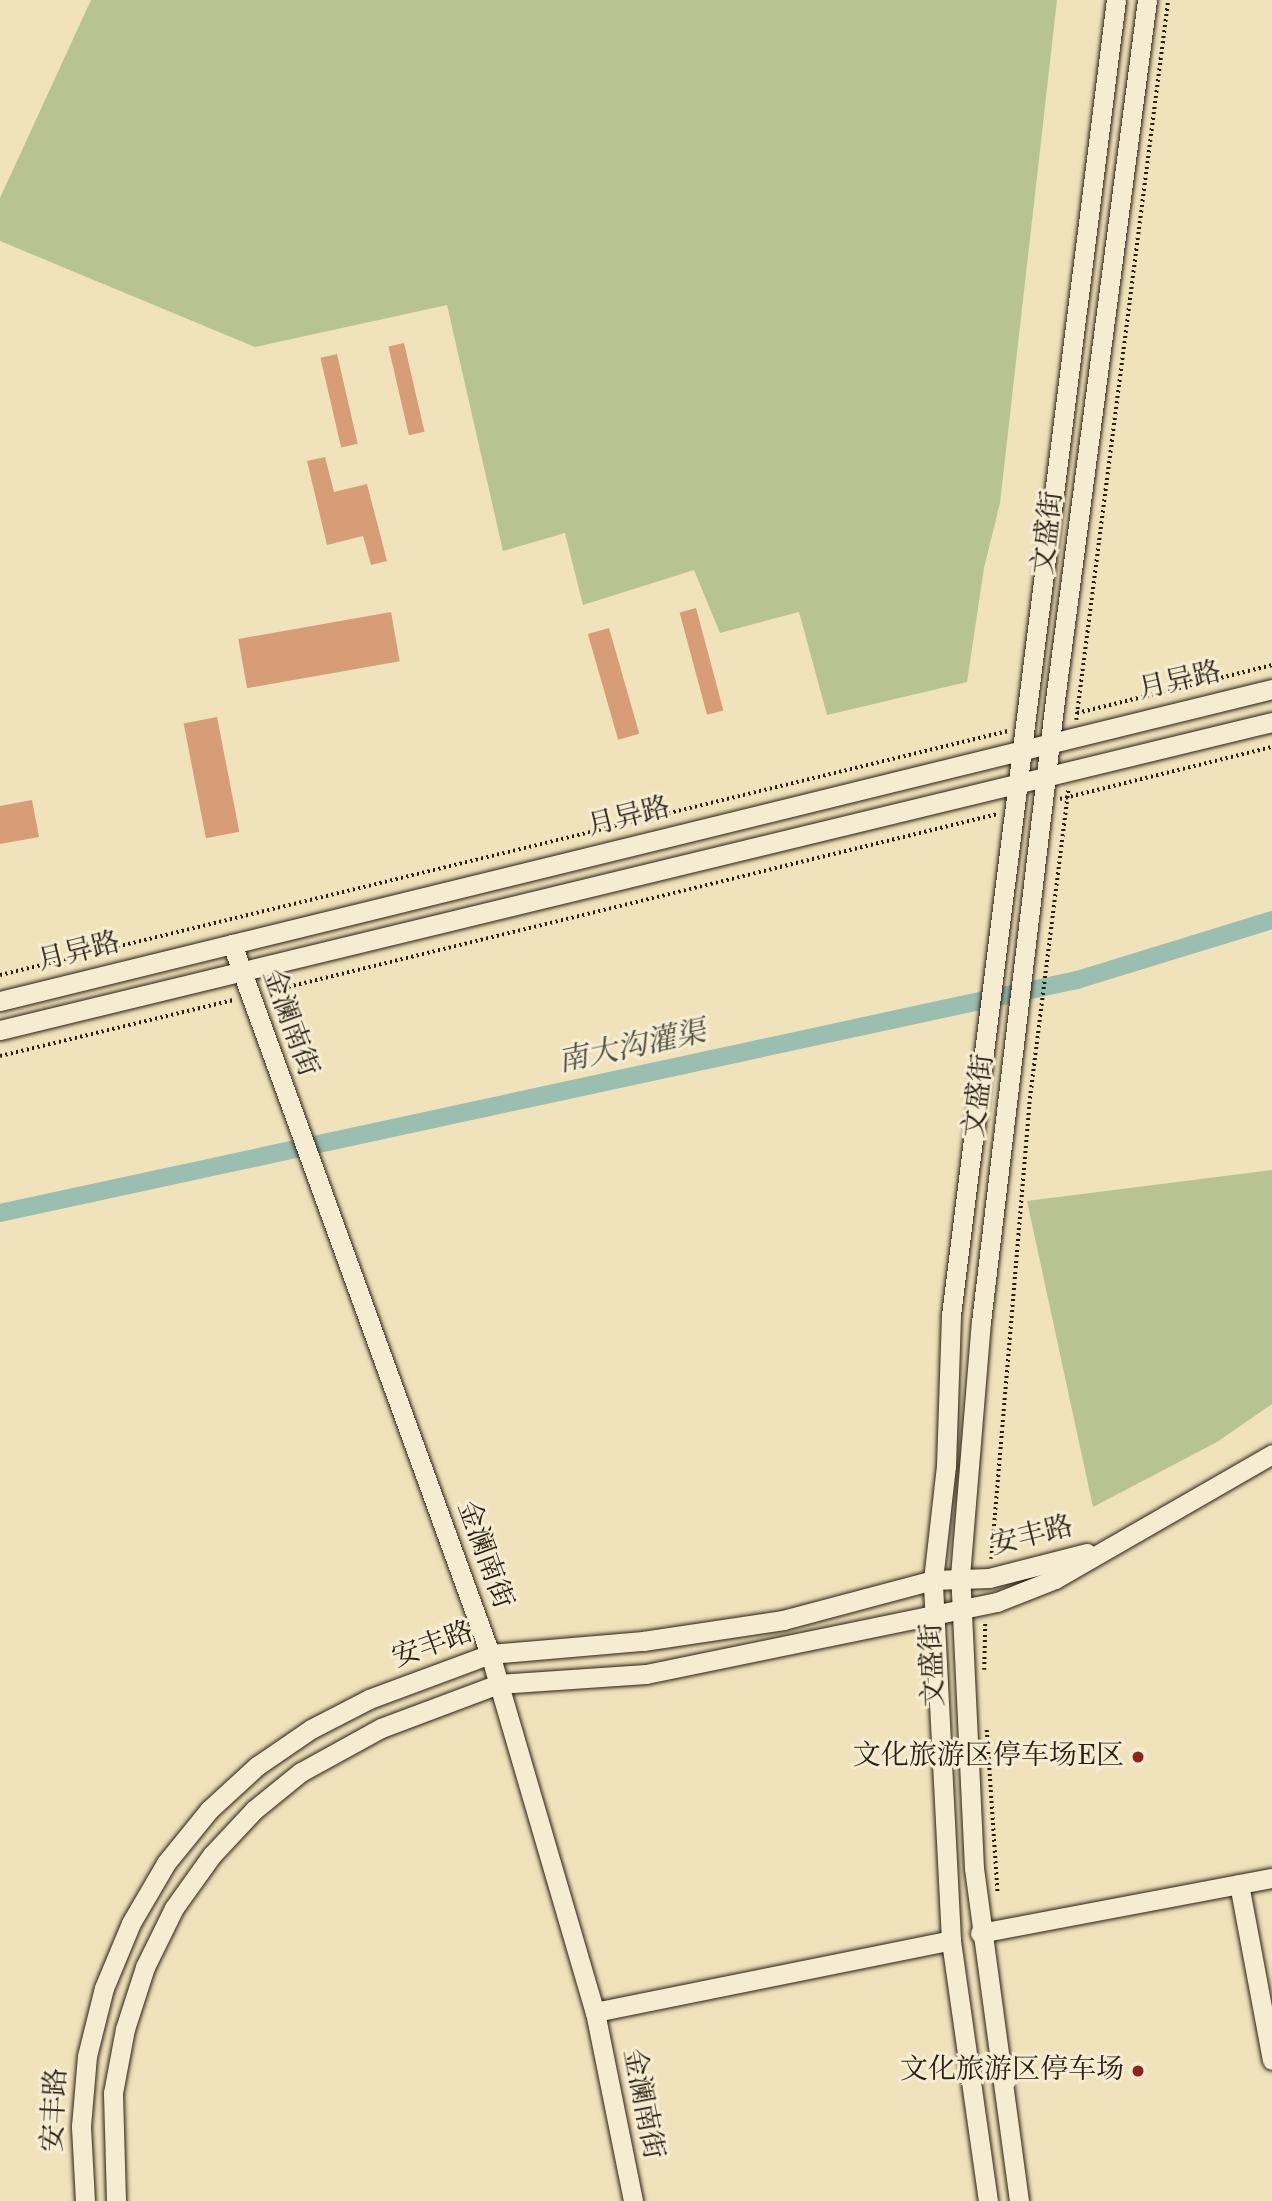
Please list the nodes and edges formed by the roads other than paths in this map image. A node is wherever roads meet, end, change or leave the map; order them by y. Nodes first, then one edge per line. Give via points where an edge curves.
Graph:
1 (1116, 0) edge
2 (1147, 0) edge
3 (1272, 689) edge
4 (1272, 722) edge
5 (1051, 742) junction
6 (1021, 751) junction
7 (1047, 777) junction
8 (1019, 786) junction
9 (232, 944) junction
10 (240, 971) junction
11 (0, 1001) edge
12 (0, 1030) edge
13 (1272, 1454) edge
14 (1199, 1500) junction
15 (960, 1576) junction
16 (933, 1580) junction
17 (960, 1607) junction
18 (933, 1611) junction
19 (490, 1654) junction
20 (498, 1684) junction
21 (1272, 1878) edge
22 (1239, 1884) junction
23 (990, 1931) junction
24 (951, 1940) junction
25 (595, 2012) junction
26 (1272, 2060) edge
27 (85, 2201) edge
28 (116, 2201) edge
29 (633, 2201) edge
30 (988, 2201) edge
31 (1019, 2201) edge

1 - 6 main road, 文盛街
2 - 5 main road, 文盛街
3 - 5 main road, 月异路
4 - 7 main road, 月异路
5 - 6 main road, 月异路
5 - 7 main road, 文盛街
6 - 8 main road, 文盛街
6 - 9 main road, 月异路
7 - 8 main road, 月异路
7 - 15 main road, 文盛街 via 981,1322
8 - 10 main road, 月异路
8 - 16 main road, 文盛街 via 951,1315 946,1466
9 - 10 main road, 金澜南街
9 - 11 main road, 月异路
10 - 12 main road, 月异路
10 - 19 main road, 金澜南街
13 - 14 main road, 安丰路
14 - 15 main road, 安丰路 via 1101,1549 989,1578
14 - 17 main road, 安丰路 via 1055,1579
15 - 16 main road, 安丰路
15 - 17 main road, 文盛街
16 - 18 main road, 文盛街
16 - 19 main road, 安丰路 via 770,1622 643,1641
17 - 18 main road, 安丰路
17 - 23 main road, 文盛街 via 967,1777
18 - 20 main road, 安丰路 via 808,1644 646,1674
18 - 24 main road, 文盛街
19 - 20 main road, 金澜南街
19 - 27 main road, 安丰路 via 369,1699 311,1728 232,1787 166,1863 116,1955 94,2021 80,2126
20 - 25 main road, 金澜南街
20 - 28 main road, 安丰路 via 381,1728 327,1755 254,1810 192,1881 154,1947 125,2029 111,2126
21 - 22 main road
22 - 23 main road
22 - 26 main road
23 - 31 main road, 文盛街
24 - 25 main road
24 - 30 main road, 文盛街
25 - 29 main road, 金澜南街

